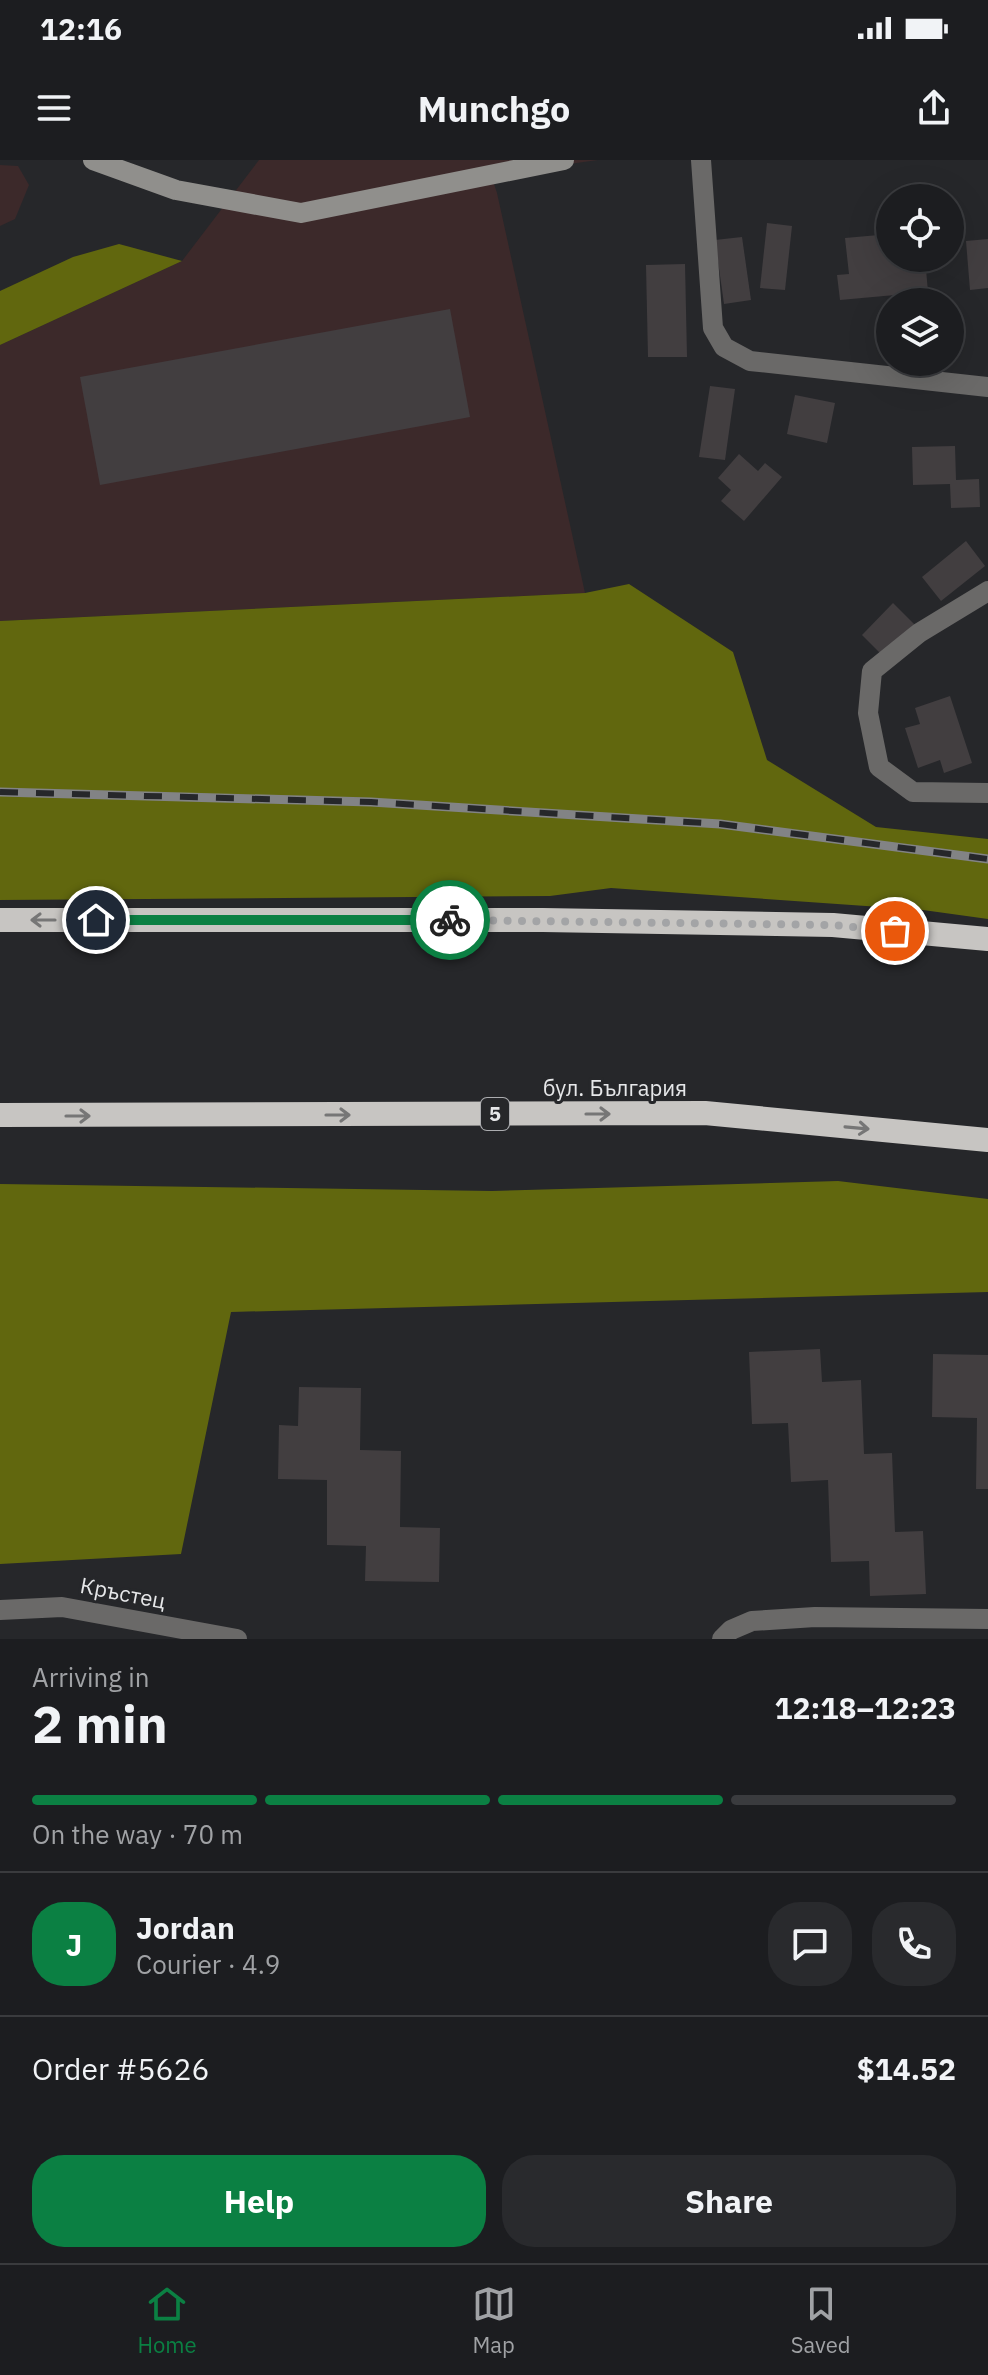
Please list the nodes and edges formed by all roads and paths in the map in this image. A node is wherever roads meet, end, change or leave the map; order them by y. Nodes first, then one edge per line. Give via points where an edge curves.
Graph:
1 (93, 160) edge
2 (564, 160) edge
3 (701, 160) edge
4 (988, 387) edge
5 (988, 591) edge
6 (988, 793) edge
7 (0, 920) edge
8 (988, 939) edge
9 (0, 1115) edge
10 (988, 1140) edge
11 (0, 1610) edge
12 (988, 1619) edge
13 (237, 1639) edge
14 (722, 1639) edge

1 - 2 street via 176,190 301,213
3 - 4 street via 713,328 724,347 750,361
5 - 6 street via 919,633 872,671 868,713 879,767 913,792
8 -> 7 highway via 833,925
9 -> 10 highway, бул. България / 5 via 705,1113
11 - 13 street, Кръстец via 62,1607
12 - 14 street via 752,1621

